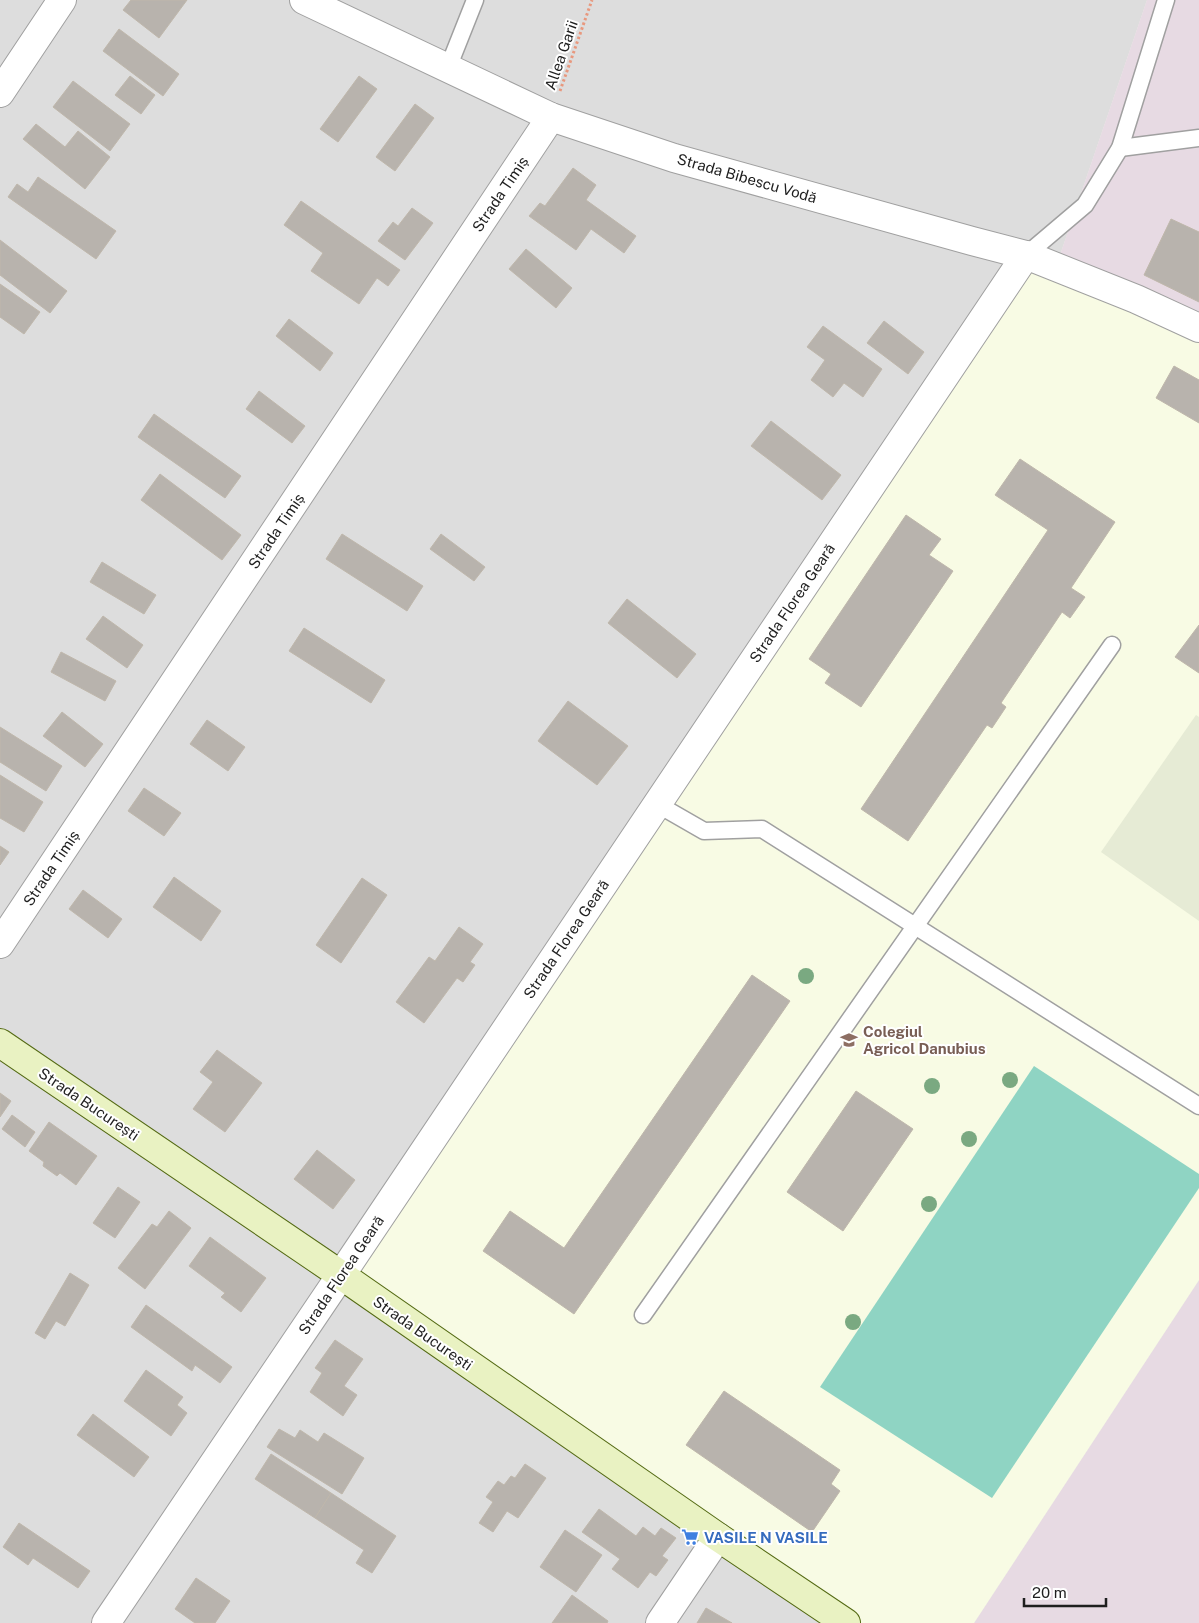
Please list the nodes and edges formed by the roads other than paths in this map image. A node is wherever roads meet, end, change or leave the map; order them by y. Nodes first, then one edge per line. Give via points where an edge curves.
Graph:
1 (62, 0) edge
2 (304, 0) edge
3 (475, 0) edge
4 (1166, 0) edge
5 (448, 68) junction
6 (0, 93) edge
7 (551, 117) junction
8 (1199, 138) edge
9 (1120, 148) junction
10 (1026, 255) junction
11 (1199, 328) edge
12 (1112, 645) dead end
13 (656, 804) junction
14 (915, 926) junction
15 (0, 944) edge
16 (0, 1043) edge
17 (1199, 1106) edge
18 (341, 1275) junction
19 (643, 1315) dead end
20 (718, 1537) junction
21 (106, 1623) edge
22 (660, 1623) edge
23 (846, 1623) edge

1 - 6 street
2 - 5 street, Strada Bibescu Vodă
3 - 5 lane
4 - 9 lane
5 - 7 street, Strada Bibescu Vodă
7 - 10 street, Strada Bibescu Vodă via 674,158
7 - 15 street, Strada Timiș
8 - 9 lane
9 - 10 lane via 1085,205
10 - 11 street, Strada Bibescu Vodă
10 - 13 street, Strada Florea Geară
12 - 14 lane
13 - 14 lane via 704,831 762,829
13 - 18 street, Strada Florea Geară
14 - 17 lane
14 - 19 lane
16 - 18 street, Strada București
18 - 20 street, Strada București
18 - 21 street, Strada Florea Geară
20 - 22 street
20 - 23 street, Strada București

